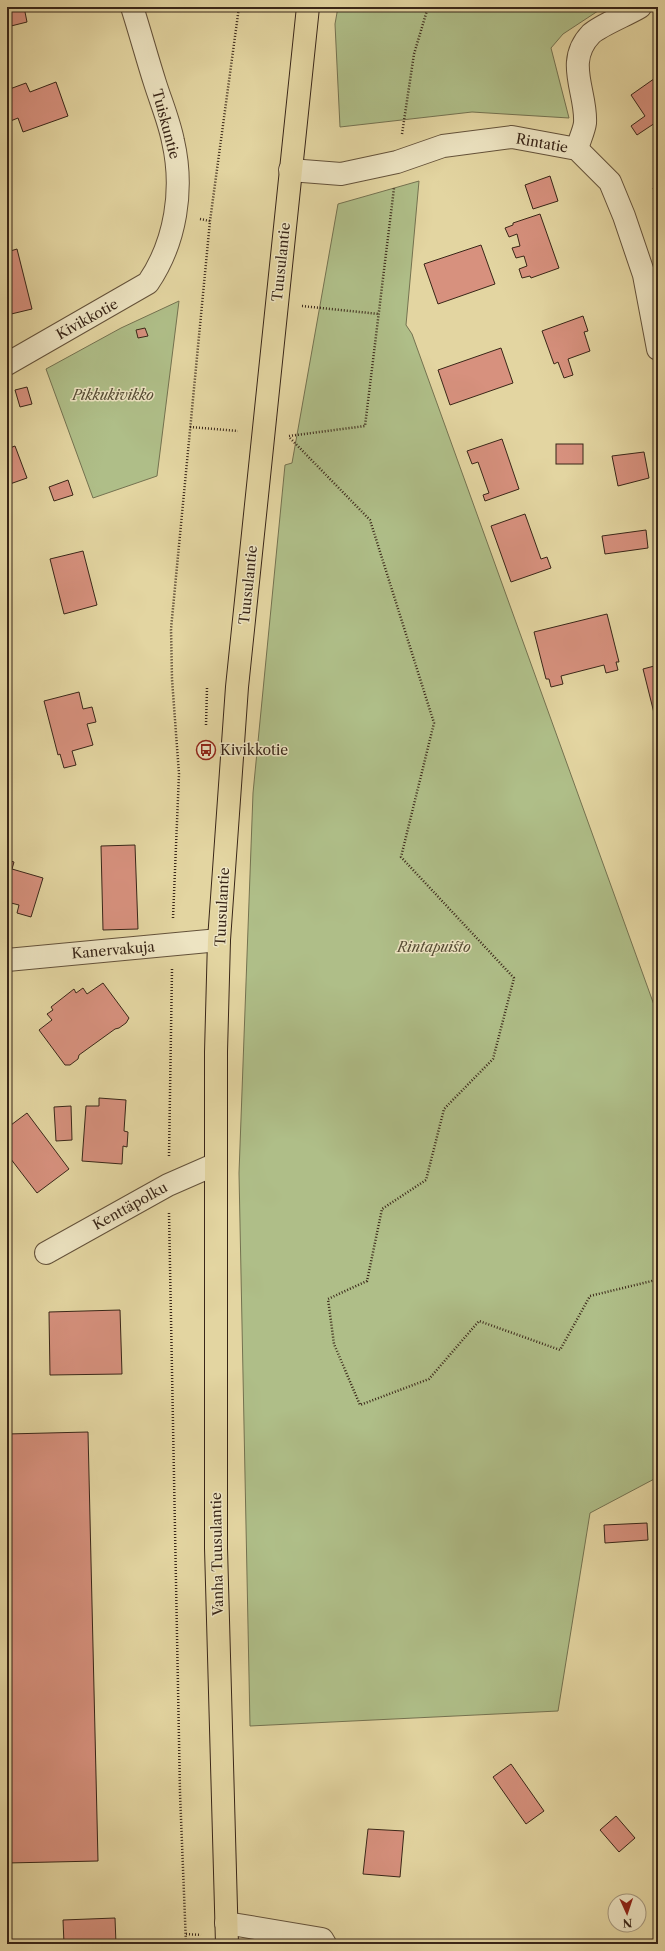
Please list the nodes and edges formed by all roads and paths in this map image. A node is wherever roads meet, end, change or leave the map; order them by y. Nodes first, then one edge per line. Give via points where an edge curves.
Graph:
1 (132, 7) edge
2 (239, 7) edge
3 (308, 7) edge
4 (428, 7) edge
5 (640, 7) edge
6 (577, 149) junction
7 (397, 162) junction
8 (290, 170) junction
9 (159, 266) joint
10 (277, 303) junction
11 (379, 314) junction
12 (658, 350) edge
13 (7, 364) edge
14 (190, 427) junction
15 (243, 431) dead end
16 (220, 940) junction
17 (172, 944) junction
18 (7, 960) edge
19 (216, 1164) junction
20 (168, 1185) junction
21 (46, 1253) dead end
22 (658, 1283) edge
23 (226, 1934) edge
24 (186, 1944) edge
25 (325, 1944) edge

1 - 9 street, Tuiskuntie via 167,118 176,158 178,196 175,216 170,242
2 - 14 path via 210,220
3 - 8 main road, Tuusulantie
4 - 7 path via 414,54
5 - 6 street via 592,33 583,45 578,57 578,68 585,123
6 - 7 street, Rintatie via 512,137 443,146
6 - 12 street, Rintatie via 610,182 624,216 644,275
7 - 8 street, Rintatie via 341,174
7 - 11 path
8 - 10 main road, Tuusulantie
9 - 13 street, Kivikkotie via 148,283 133,293
10 - 11 path
10 - 16 main road, Tuusulantie via 237,687
11 - 22 path via 365,426 288,436 370,520 434,723 401,857 514,978 493,1059 444,1109 426,1180 382,1209 367,1280 328,1299 334,1344 360,1405 429,1379 479,1321 560,1350 590,1296 656,1280
14 - 15 path
14 - 17 path via 171,630 179,774
16 - 17 street, Kanervakuja
16 - 19 main road, Tuusulantie
17 - 18 street, Kanervakuja
17 - 20 path
19 - 20 street, Kenttäpolku
19 - 23 main road, Vanha Tuusulantie via 216,1548
20 - 21 street, Kenttäpolku
20 - 24 path via 180,1793
23 - 25 street via 322,1939

